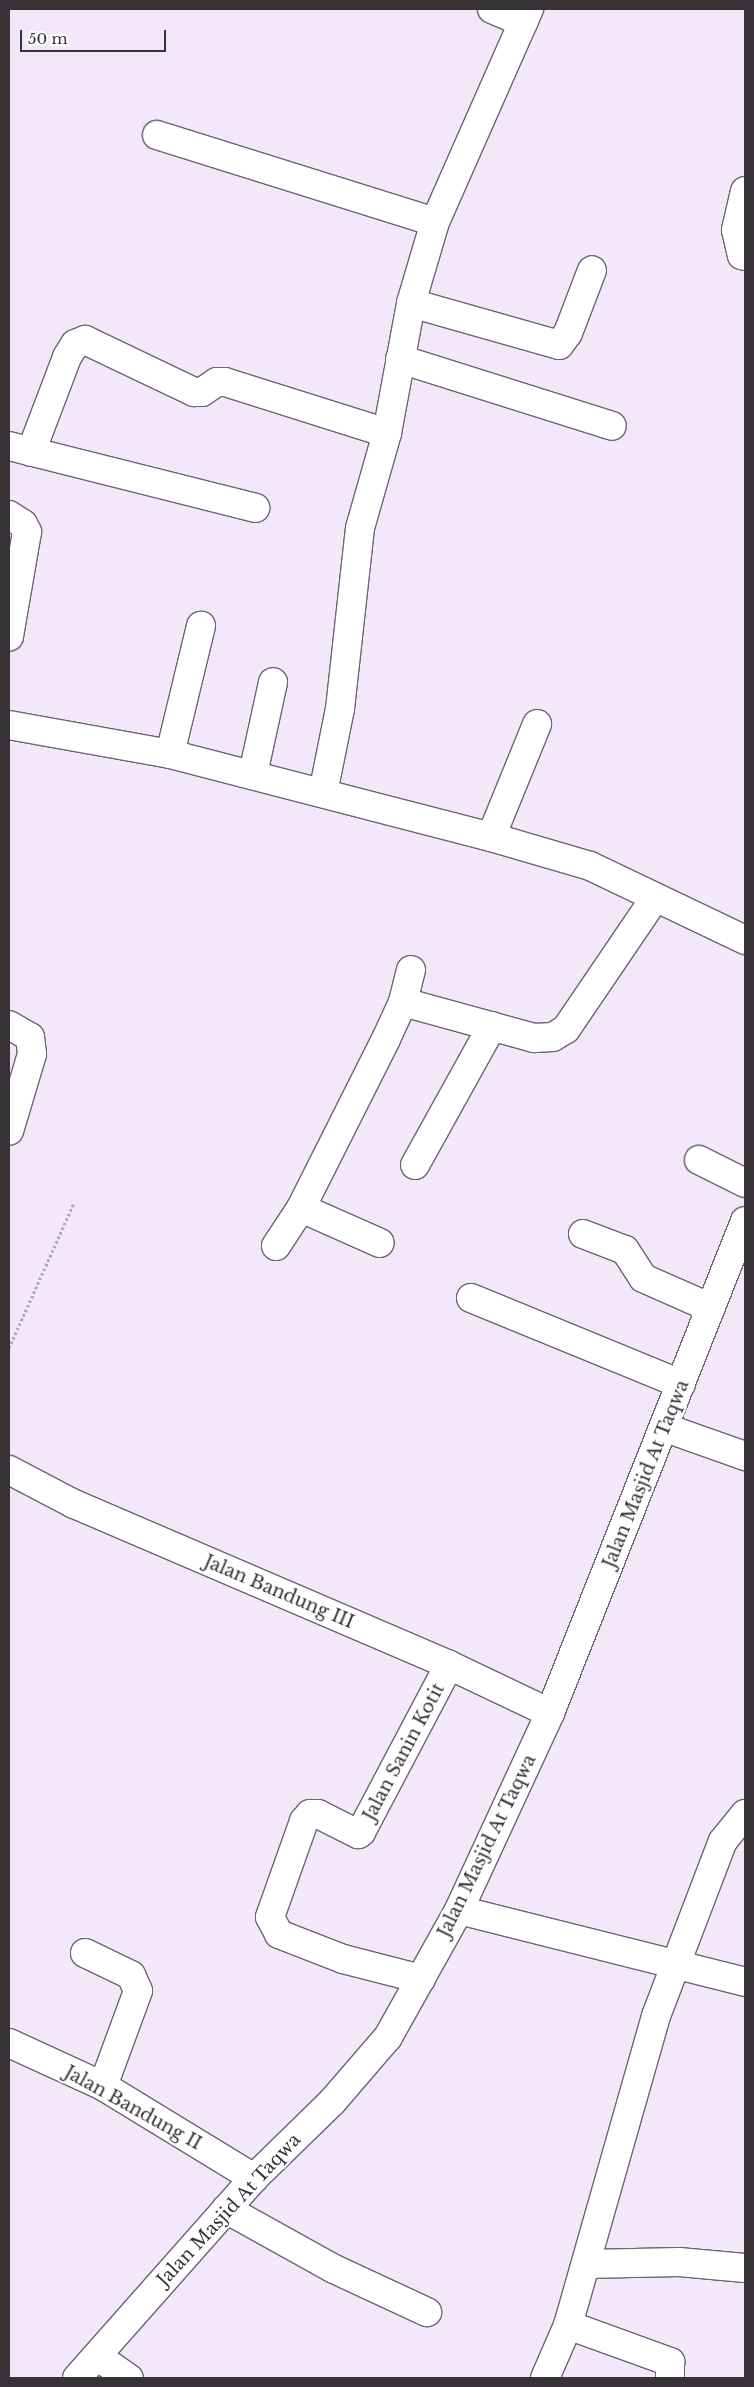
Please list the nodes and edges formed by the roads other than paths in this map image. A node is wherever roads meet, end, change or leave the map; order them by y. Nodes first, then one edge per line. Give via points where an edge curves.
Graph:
1 (492, 9) edge
2 (526, 15) edge
3 (157, 135) dead end
4 (745, 191) edge
5 (435, 222) junction
6 (745, 256) edge
7 (592, 270) dead end
8 (411, 303) junction
9 (400, 359) junction
10 (612, 426) dead end
11 (387, 433) junction
12 (20, 449) edge
13 (255, 508) dead end
14 (9, 515) edge
15 (201, 626) dead end
16 (9, 636) edge
17 (273, 682) dead end
18 (537, 724) dead end
19 (9, 725) edge
20 (170, 754) junction
21 (253, 774) junction
22 (322, 794) junction
23 (491, 837) junction
24 (655, 898) junction
25 (745, 940) edge
26 (411, 970) dead end
27 (403, 1002) junction
28 (9, 1025) edge
29 (492, 1026) junction
30 (9, 1131) edge
31 (699, 1160) dead end
32 (415, 1165) dead end
33 (745, 1183) edge
34 (301, 1208) junction
35 (745, 1221) edge
36 (583, 1234) dead end
37 (380, 1243) dead end
38 (276, 1246) dead end
39 (471, 1298) dead end
40 (711, 1308) junction
41 (681, 1384) junction
42 (666, 1428) junction
43 (745, 1456) edge
44 (9, 1470) edge
45 (449, 1665) junction
46 (550, 1713) junction
47 (745, 1814) edge
48 (459, 1910) junction
49 (85, 1953) dead end
50 (676, 1963) junction
51 (421, 1979) junction
52 (745, 1982) edge
53 (9, 2043) edge
54 (103, 2086) junction
55 (254, 2178) junction
56 (226, 2209) junction
57 (587, 2264) junction
58 (745, 2268) edge
59 (427, 2312) dead end
60 (568, 2325) junction
61 (97, 2356) junction
62 (78, 2378) edge
63 (129, 2378) edge
64 (545, 2378) edge
65 (670, 2378) edge

1 - 2 street
2 - 5 street
3 - 5 street
4 - 6 street via 736,230 742,255
5 - 8 street
7 - 8 street via 568,333 560,345
8 - 9 street
9 - 10 street
9 - 11 street
11 - 12 street via 225,382 194,392 85,340 75,344 67,357
11 - 22 street via 360,528 340,709
12 - 13 street
14 - 16 street via 23,524 27,532
15 - 20 street
17 - 21 street
18 - 23 street
19 - 20 street
20 - 21 street
21 - 22 street
22 - 23 street
23 - 24 street via 590,866
24 - 25 street
24 - 29 street via 566,1029 553,1037 534,1038
26 - 27 street
27 - 29 street
27 - 34 street
28 - 30 street via 30,1037 32,1054
29 - 32 street
31 - 33 street
34 - 37 street
34 - 38 street
35 - 40 street, Jalan Masjid At Taqwa
36 - 40 street via 627,1252 643,1278
39 - 41 street
40 - 41 street, Jalan Masjid At Taqwa
41 - 42 street, Jalan Masjid At Taqwa
42 - 43 street
42 - 46 street, Jalan Masjid At Taqwa
44 - 45 street, Jalan Bandung III via 74,1504
45 - 46 street, Jalan Bandung III
45 - 51 street, Jalan Sanin Kotit via 361,1832 358,1834 318,1814 310,1814 304,1821 270,1917 279,1934 343,1958
46 - 48 street, Jalan Masjid At Taqwa
47 - 50 street via 724,1842
48 - 50 street
48 - 51 street, Jalan Masjid At Taqwa
49 - 54 street via 131,1975 138,1991
50 - 52 street
50 - 57 street via 638,2076
51 - 55 street, Jalan Masjid At Taqwa via 388,2037 332,2102
53 - 54 street, Jalan Bandung II
54 - 55 street, Jalan Bandung II
55 - 56 street, Jalan Masjid At Taqwa
56 - 59 street via 332,2268
56 - 61 street, Jalan Masjid At Taqwa
57 - 58 street via 679,2262
57 - 60 street
60 - 64 street
60 - 65 street via 670,2362
61 - 62 street, Jalan Masjid At Taqwa
61 - 63 street

